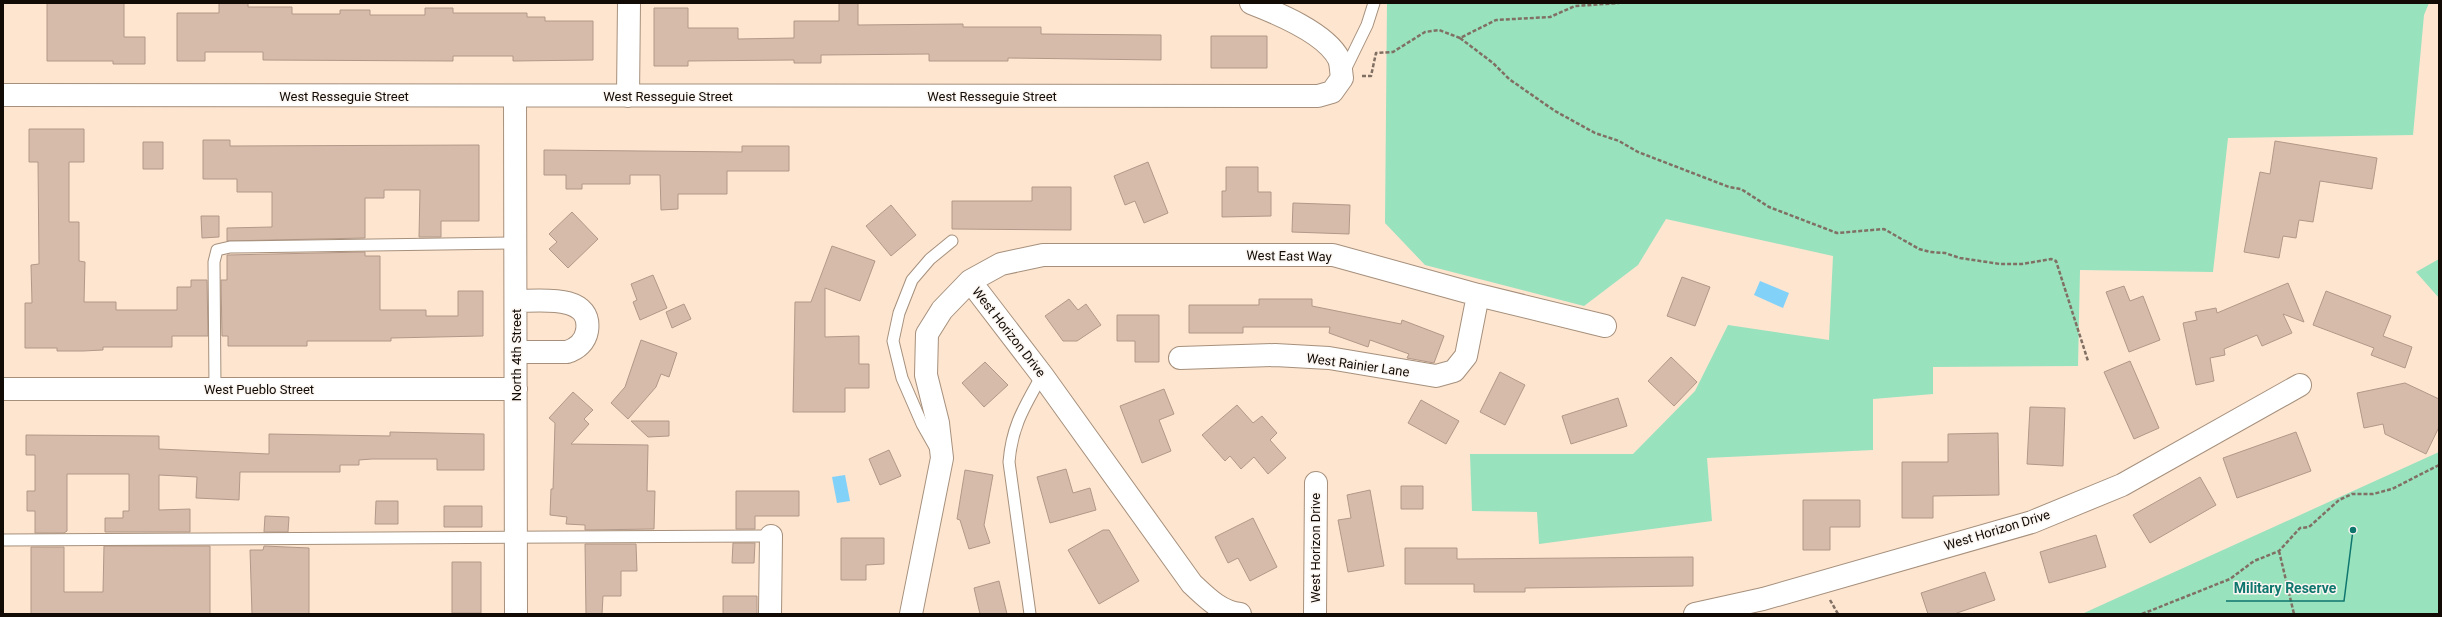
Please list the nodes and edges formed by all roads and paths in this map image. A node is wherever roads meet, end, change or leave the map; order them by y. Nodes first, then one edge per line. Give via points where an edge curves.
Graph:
1 (630, 3) edge
2 (1251, 3) edge
3 (1374, 3) edge
4 (1618, 3) edge
5 (1460, 38) junction
6 (1337, 85) junction
7 (3, 95) edge
8 (515, 96) junction
9 (628, 96) junction
10 (952, 241) dead end
11 (516, 243) junction
12 (970, 281) junction
13 (1478, 295) junction
14 (516, 301) junction
15 (1605, 326) dead end
16 (516, 352) junction
17 (1180, 358) dead end
18 (2088, 361) dead end
19 (1042, 375) junction
20 (2300, 385) dead end
21 (3, 389) edge
22 (215, 389) junction
23 (516, 389) junction
24 (942, 458) junction
25 (2439, 465) edge
26 (1316, 483) dead end
27 (771, 536) joint
28 (516, 537) junction
29 (3, 540) edge
30 (2279, 550) junction
31 (516, 614) edge
32 (770, 614) edge
33 (911, 614) edge
34 (1030, 614) edge
35 (1233, 614) edge
36 (1315, 614) edge
37 (1695, 614) edge
38 (2142, 614) edge
39 (2294, 614) edge

1 - 9 street
2 - 6 street via 1285,17 1326,43 1339,60
3 - 6 lane via 1367,25
4 - 5 path via 1574,6 1550,17 1496,20
5 - 6 path via 1439,30 1425,32 1394,52 1376,53 1371,76
5 - 18 path via 1493,63 1508,79 1555,111 1595,133 1729,188 1741,189 1769,208 1784,211 1824,230 1837,233 1884,229 1919,249 1974,261 2000,264 2022,264 2051,259 2056,261
6 - 9 street, West Resseguie Street via 1318,96
7 - 8 street, West Resseguie Street
8 - 9 street, West Resseguie Street
8 - 11 street, North 4th Street
10 - 24 lane via 930,259 912,280 899,313 893,341 902,378 922,424
11 - 14 street, North 4th Street
11 - 22 lane via 230,246 217,250 214,262
12 - 13 street, West East Way via 1001,264 1043,255 1333,255
12 - 19 street, West Horizon Drive
12 - 24 street, West Horizon Drive via 942,310 928,334 926,375 938,423
13 - 15 street, West East Way
13 - 17 street, West Rainier Lane via 1466,356 1454,371 1436,376 1329,358 1275,355
14 - 16 street, North 4th Street
14 - 16 street via 567,302 580,309 587,324 583,342 574,350
16 - 23 street, North 4th Street
19 - 34 lane via 1016,424 1010,444 1009,462
19 - 35 street, West Horizon Drive via 1192,584 1208,599
20 - 37 street, West Horizon Drive via 2122,485 2032,522 1764,599
21 - 22 street, West Pueblo Street
22 - 23 street, West Pueblo Street
23 - 28 street, North 4th Street
24 - 33 street, West Horizon Drive
25 - 30 path via 2392,489 2373,494 2352,494 2339,500 2310,527 2300,528
26 - 36 street, West Horizon Drive
27 - 28 lane
27 - 32 street
28 - 29 lane
28 - 31 street, North 4th Street
30 - 38 path via 2254,561 2230,579
30 - 39 path

